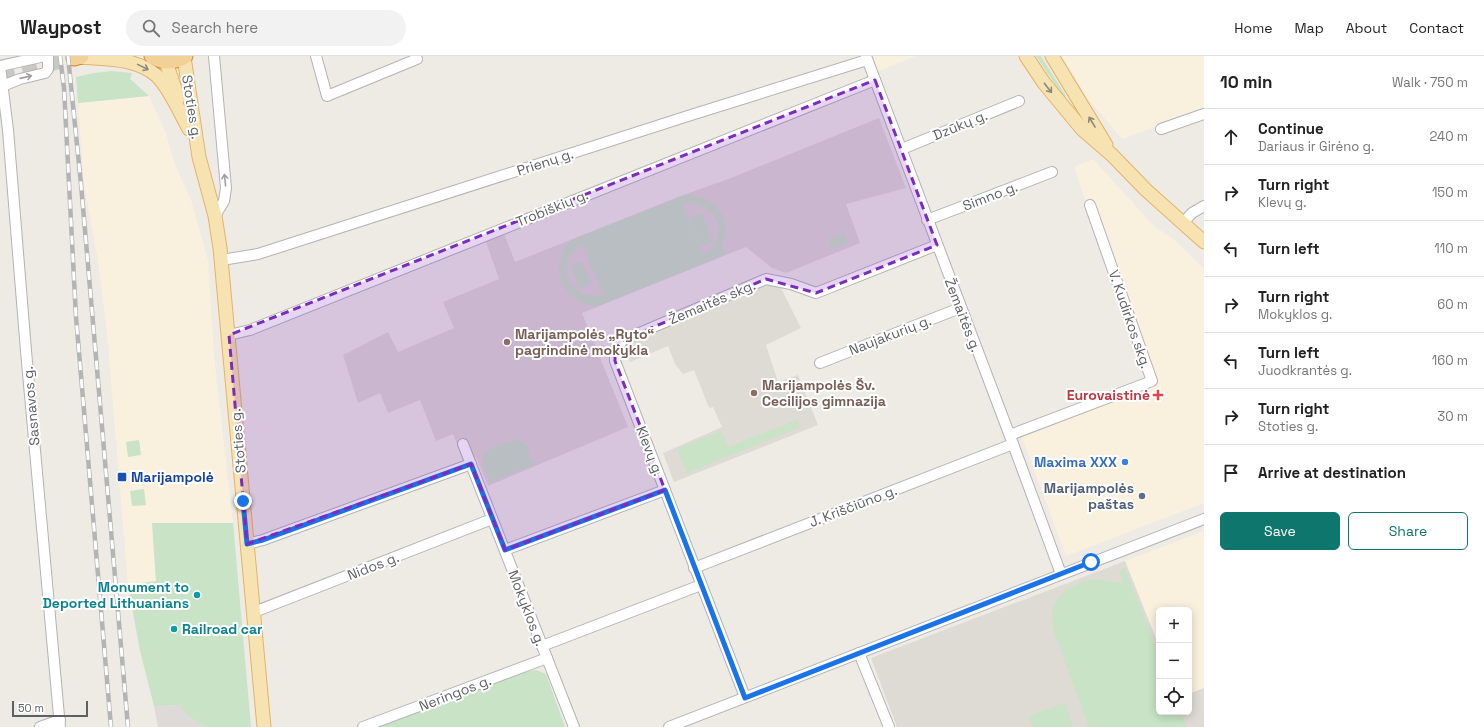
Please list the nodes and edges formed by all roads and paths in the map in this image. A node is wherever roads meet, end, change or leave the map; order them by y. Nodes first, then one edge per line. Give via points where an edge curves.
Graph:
1 (45, 56) edge
2 (48, 56) edge
3 (152, 56) edge
4 (184, 56) edge
5 (214, 56) edge
6 (316, 56) edge
7 (1026, 56) edge
8 (1052, 56) edge
9 (77, 57) edge
10 (866, 58) edge
11 (418, 59) dead end
12 (166, 62) junction
13 (0, 66) edge
14 (875, 80) junction
15 (2, 86) edge
16 (1019, 101) dead end
17 (1204, 114) edge
18 (189, 129) junction
19 (1161, 129) dead end
20 (4, 149) edge
21 (902, 149) junction
22 (1112, 155) junction
23 (199, 157) junction
24 (1052, 172) dead end
25 (1090, 205) dead end
26 (1204, 206) edge
27 (215, 216) junction
28 (927, 220) junction
29 (1182, 223) junction
30 (1204, 242) edge
31 (937, 245) junction
32 (222, 260) junction
33 (960, 308) junction
34 (229, 335) junction
35 (615, 361) joint
36 (820, 363) dead end
37 (1011, 440) junction
38 (463, 444) dead end
39 (471, 464) junction
40 (665, 490) junction
41 (1204, 518) edge
42 (492, 519) junction
43 (247, 544) junction
44 (505, 550) junction
45 (694, 568) junction
46 (1061, 574) junction
47 (700, 585) junction
48 (254, 612) junction
49 (542, 646) junction
50 (859, 653) junction
51 (547, 658) junction
52 (745, 698) junction
53 (60, 723) edge
54 (40, 727) edge
55 (264, 727) edge
56 (363, 727) edge
57 (574, 727) edge
58 (669, 727) edge
59 (889, 727) edge

1 - 13 street
15 -> 2 street via 45,73 48,69
3 - 12 highway
4 - 12 highway
4 - 23 main road, Stoties g.
27 -> 5 street via 224,201 226,188
6 - 11 street via 327,96
7 -> 22 main road via 1068,114
22 -> 8 main road
9 -> 18 main road via 132,63 149,70 165,86
10 - 14 street, Žemaitės g.
10 - 32 street, Prienų g. via 258,254
12 - 18 main road, Stoties g.
13 - 15 street, Sasnavos g.
14 - 21 street, Žemaitės g.
14 - 34 street, Trobiškių g. via 250,330
15 - 20 street, Sasnavos g.
16 - 21 street, Dzūkų g.
17 - 19 street
18 - 23 main road, Stoties g.
20 - 53 street, Sasnavos g. via 26,351
21 - 28 street, Žemaitės g.
22 - 29 main road
23 - 27 main road, Stoties g.
24 - 28 street, Simno g.
25 - 37 street, V. Kudirkos skg. via 1152,381
26 - 29 street
27 - 32 main road, Stoties g.
28 - 31 street, Žemaitės g.
29 - 30 main road
31 - 33 street, Žemaitės g.
31 - 35 street, Žemaitės skg. via 816,293 766,278 623,340 615,350
32 - 34 main road, Stoties g.
33 - 36 street, Naujakurių g.
33 - 37 street, Žemaitės g.
34 - 43 main road, Stoties g.
35 - 40 street, Klevų g.
37 - 45 street, J. Kriščiūno g.
37 - 46 street, Žemaitės g.
38 - 39 street, Mokyklos g.
39 - 42 street, Mokyklos g.
39 - 43 street
40 - 44 street
40 - 45 street, Klevų g.
41 - 46 street
42 - 44 street, Mokyklos g.
42 - 48 street, Nidos g.
43 - 48 main road, Stoties g.
44 - 49 street, Mokyklos g.
45 - 47 street, Klevų g.
46 - 50 street
47 - 49 street
47 - 52 street, Klevų g.
48 - 55 main road, Stoties g.
49 - 51 street, Mokyklos g.
50 - 52 street
50 - 59 street
51 - 56 street, Neringos g.
51 - 57 street, Mokyklos g.
52 - 58 street
53 - 54 street

